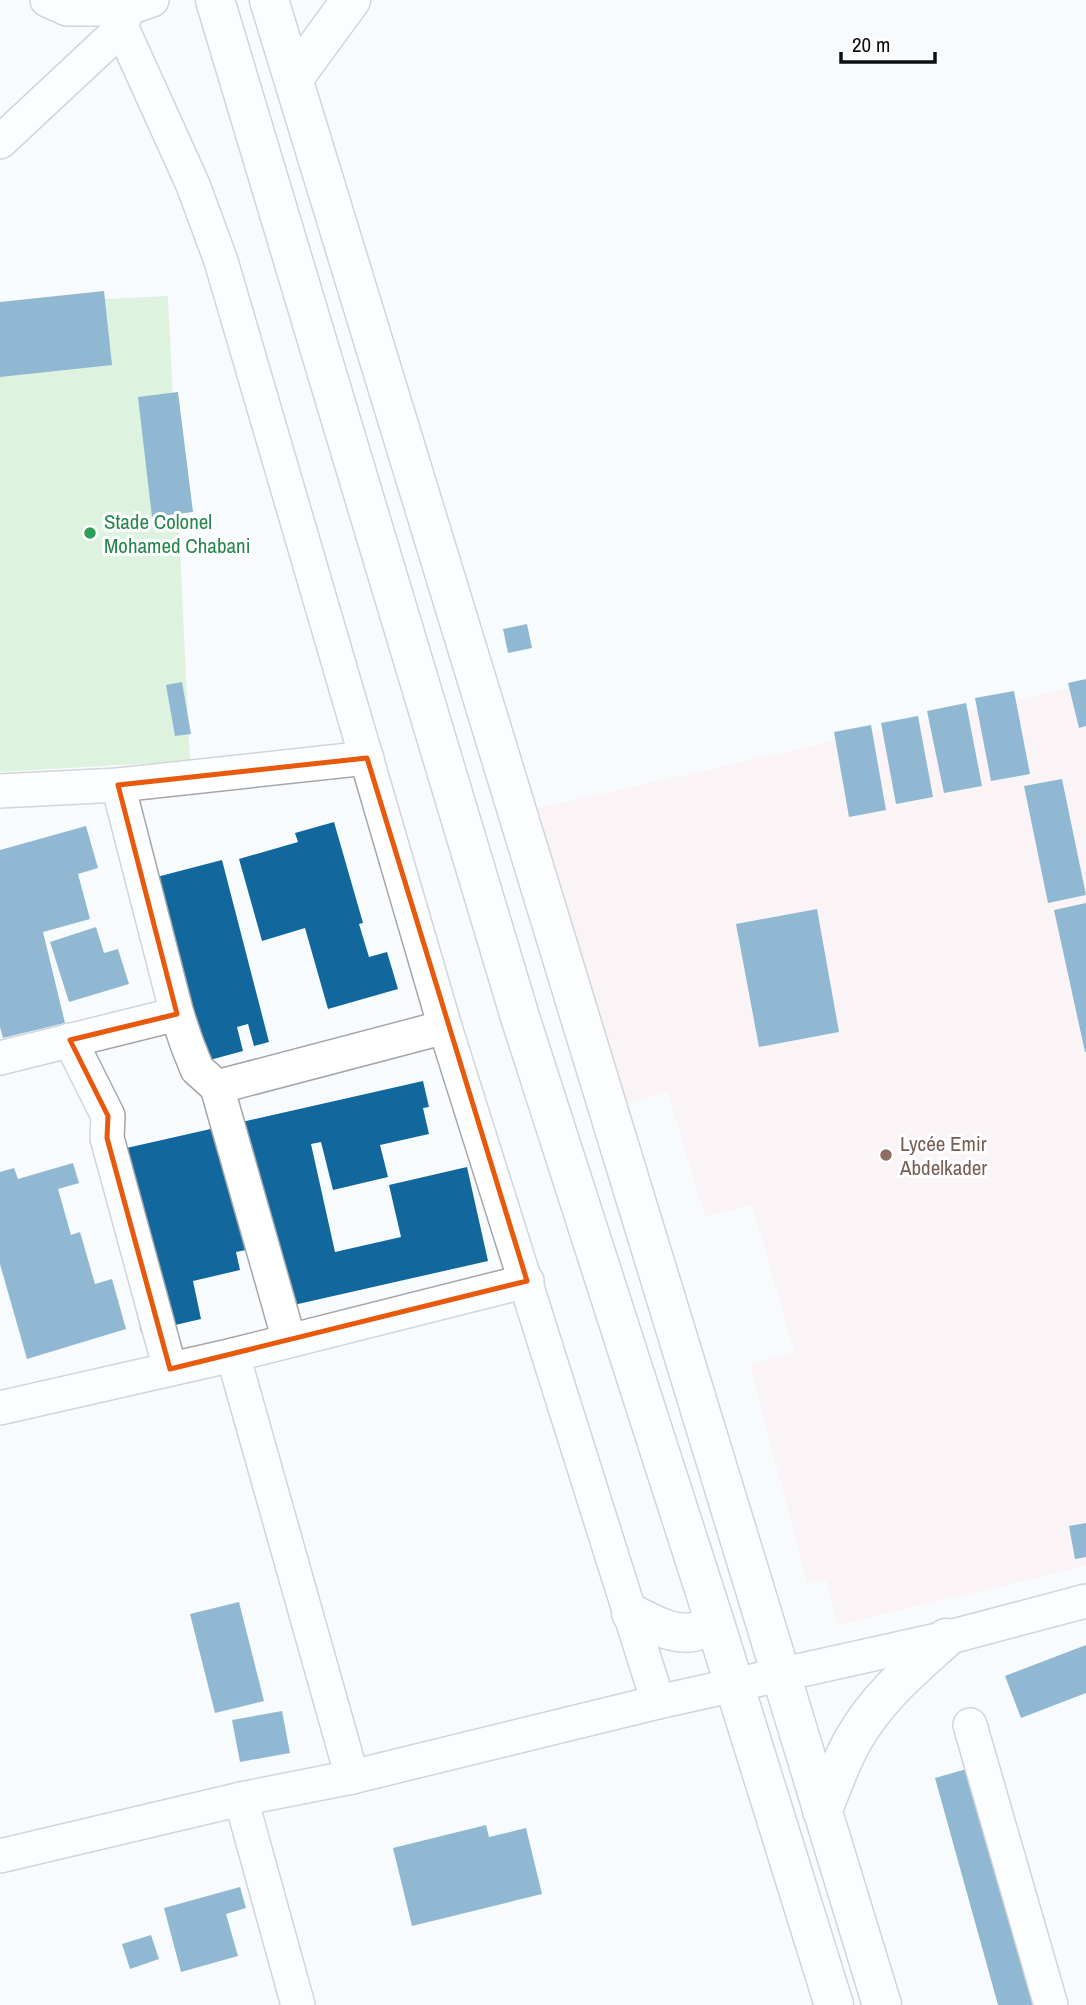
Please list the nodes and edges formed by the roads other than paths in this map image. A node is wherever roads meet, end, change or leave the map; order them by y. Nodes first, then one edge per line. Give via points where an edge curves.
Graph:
1 (47, 0) edge
2 (215, 0) edge
3 (269, 0) edge
4 (351, 0) edge
5 (133, 12) edge
6 (294, 78) junction
7 (0, 142) edge
8 (367, 758) junction
9 (118, 785) junction
10 (0, 791) edge
11 (177, 1014) junction
12 (445, 1027) junction
13 (70, 1040) junction
14 (0, 1058) edge
15 (217, 1087) junction
16 (527, 1281) junction
17 (289, 1340) junction
18 (233, 1355) junction
19 (170, 1369) junction
20 (0, 1408) edge
21 (1086, 1601) edge
22 (631, 1613) junction
23 (714, 1620) junction
24 (946, 1638) junction
25 (782, 1675) junction
26 (735, 1685) junction
27 (658, 1702) junction
28 (970, 1725) dead end
29 (352, 1777) junction
30 (241, 1799) junction
31 (822, 1811) junction
32 (0, 1856) edge
33 (298, 2005) edge
34 (834, 2005) edge
35 (882, 2005) edge
36 (1051, 2005) edge

1 - 5 street via 67,9
2 - 23 main road via 520,1017
3 - 6 main road
4 - 6 main road
5 - 7 street
5 - 8 street via 221,261
6 - 25 main road
8 - 9 street
8 - 12 street
9 - 10 street
9 - 11 street
11 - 13 street
11 - 15 street via 197,1069
12 - 15 street
12 - 16 street
13 - 14 street
13 - 19 street via 108,1116 107,1138
15 - 17 street
16 - 17 street
16 - 22 street
17 - 18 street
18 - 19 street
18 - 29 street
19 - 20 street
21 - 24 street
22 - 23 main road via 677,1632 701,1630
22 - 27 street
23 - 26 main road
24 - 25 street
24 - 31 main road via 874,1709 854,1738
25 - 26 street
25 - 31 main road
26 - 27 street
26 - 34 main road
27 - 29 street
28 - 36 street
29 - 30 street
30 - 32 street
30 - 33 street
31 - 35 main road

